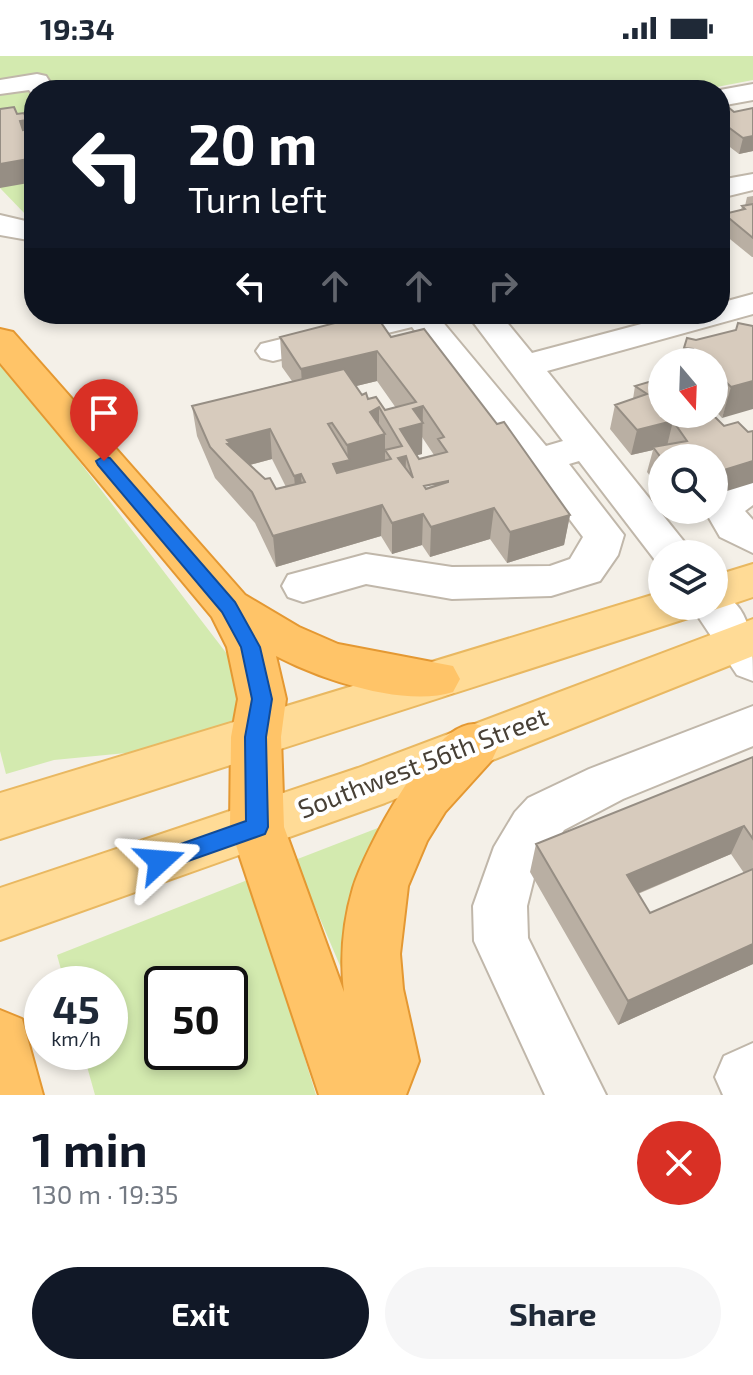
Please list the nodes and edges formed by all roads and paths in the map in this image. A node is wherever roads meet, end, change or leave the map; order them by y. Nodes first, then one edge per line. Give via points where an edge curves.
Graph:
1 (24, 83) edge
2 (0, 87) edge
3 (753, 92) edge
4 (730, 96) edge
5 (753, 182) edge
6 (730, 187) edge
7 (753, 304) edge
8 (730, 311) edge
9 (383, 324) edge
10 (427, 324) edge
11 (491, 324) edge
12 (681, 324) edge
13 (0, 340) edge
14 (273, 351) dead end
15 (525, 366) junction
16 (589, 446) junction
17 (544, 459) junction
18 (753, 492) edge
19 (753, 539) edge
20 (662, 540) edge
21 (753, 580) edge
22 (303, 586) dead end
23 (728, 588) edge
24 (229, 607) junction
25 (648, 613) edge
26 (739, 637) edge
27 (436, 679) junction
28 (753, 725) edge
29 (256, 737) junction
30 (474, 745) junction
31 (0, 816) edge
32 (257, 827) junction
33 (0, 914) edge
34 (0, 1041) edge
35 (12, 1095) edge
36 (350, 1095) edge
37 (374, 1095) edge
38 (576, 1095) edge

1 - 2 street
3 - 4 street
5 - 6 street
7 - 8 street
9 - 14 street
10 - 17 street via 527,450
11 - 15 street
12 - 15 street
13 - 24 highway
15 - 16 street
16 - 17 street
16 - 20 street
17 - 22 street via 604,535 585,570 551,581 452,583 366,569
18 - 19 street via 732,498 725,511 734,527
21 - 23 main road
24 - 27 highway via 310,654 364,672
24 - 29 highway via 258,671 262,699
25 - 27 main road
26 - 30 main road, Southwest 56th Street
27 - 29 main road
28 - 38 street via 546,814 512,864 500,906 501,941
29 - 31 main road
29 - 32 highway
30 - 32 main road, Southwest 56th Street
30 - 37 highway via 407,821 376,901 370,952 388,1061
32 - 33 main road, Southwest 56th Street
32 - 36 highway
34 - 35 highway

